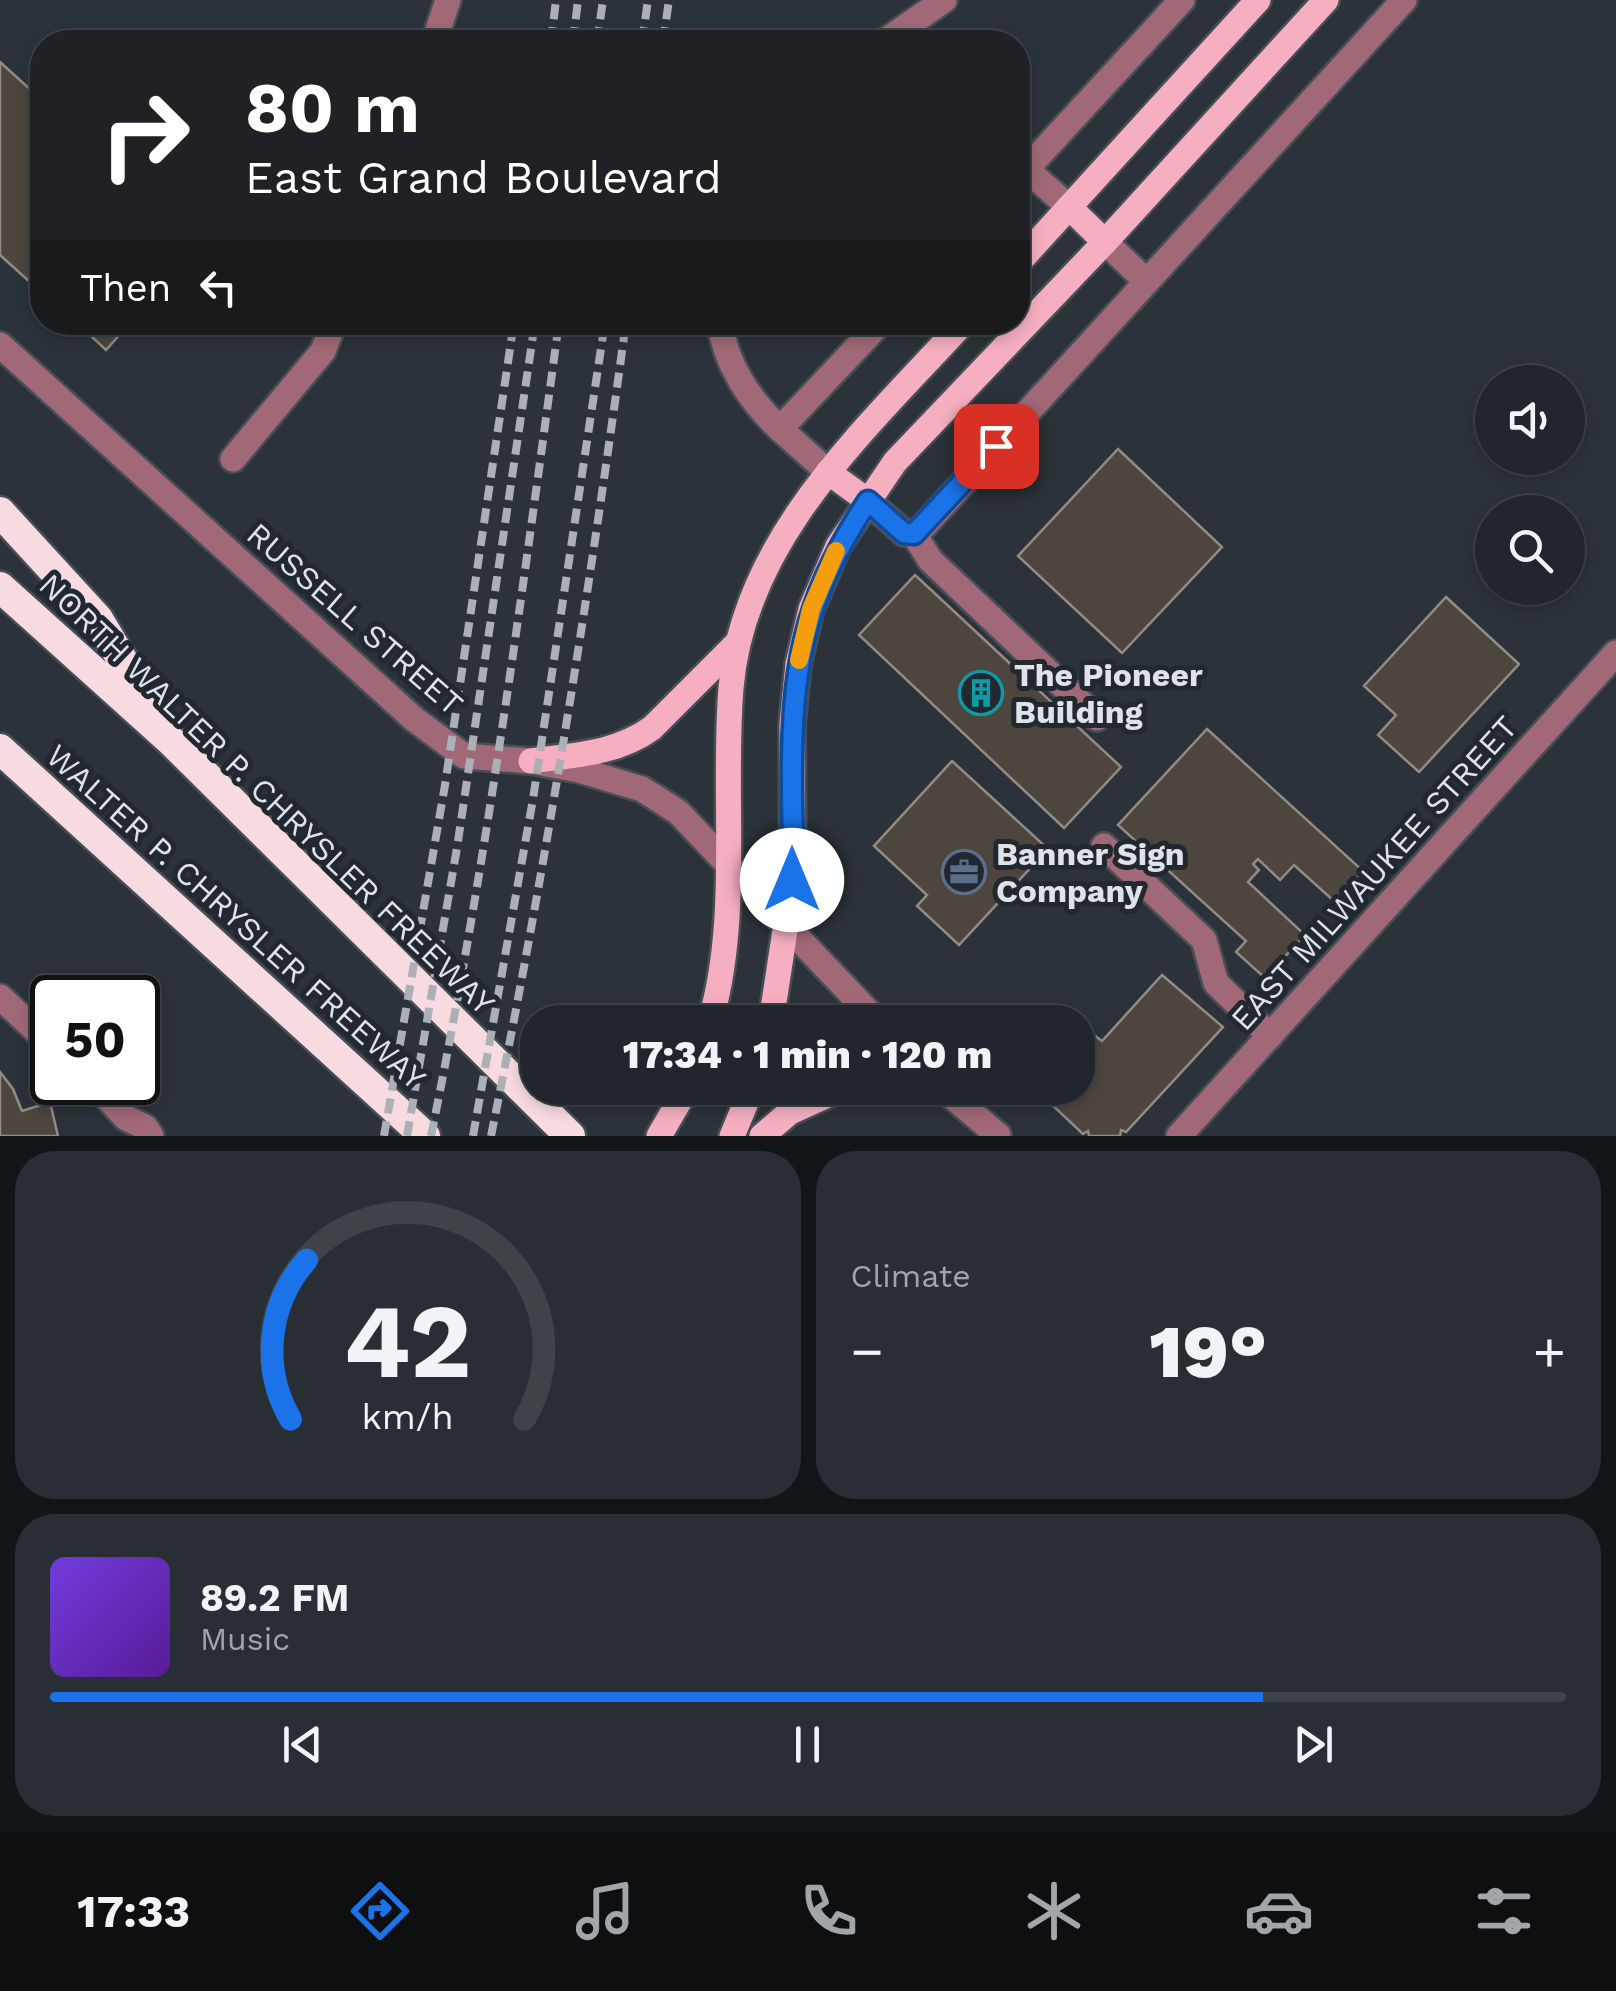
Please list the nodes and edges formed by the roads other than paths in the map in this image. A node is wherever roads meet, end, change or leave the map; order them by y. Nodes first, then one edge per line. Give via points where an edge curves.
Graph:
1 (448, 0) edge
2 (944, 0) edge
3 (1182, 0) edge
4 (1258, 0) edge
5 (1326, 0) edge
6 (1404, 0) edge
7 (438, 30) edge
8 (901, 30) edge
9 (1030, 164) edge
10 (1030, 179) edge
11 (1068, 208) junction
12 (1105, 242) junction
13 (1030, 251) edge
14 (1146, 281) junction
15 (1030, 321) edge
16 (329, 335) edge
17 (721, 335) edge
18 (869, 335) edge
19 (952, 335) edge
20 (1016, 335) edge
21 (0, 345) edge
22 (780, 430) junction
23 (234, 459) dead end
24 (828, 472) junction
25 (868, 501) junction
26 (0, 512) edge
27 (914, 534) junction
28 (0, 587) edge
29 (737, 643) junction
30 (1616, 653) edge
31 (1097, 718) dead end
32 (170, 740) junction
33 (0, 749) edge
34 (531, 761) junction
35 (1104, 846) dead end
36 (728, 867) junction
37 (787, 928) junction
38 (0, 997) edge
39 (713, 1005) edge
40 (775, 1005) edge
41 (862, 1005) edge
42 (30, 1025) edge
43 (1270, 1036) junction
44 (677, 1105) edge
45 (745, 1105) edge
46 (805, 1105) edge
47 (963, 1105) edge
48 (970, 1105) edge
49 (127, 1123) edge
50 (662, 1132) edge
51 (999, 1135) edge
52 (151, 1136) edge
53 (425, 1136) edge
54 (570, 1136) edge
55 (732, 1136) edge
56 (762, 1136) edge
57 (1179, 1136) edge

1 - 7 street
2 - 8 street
3 - 9 street
4 - 11 main road
5 - 12 main road
6 - 14 street
10 - 11 street
11 - 12 main road
11 - 13 main road
12 - 14 street
12 - 15 main road
14 - 27 street
16 - 23 street via 323,352
17 - 22 street via 753,404
18 - 22 street
19 - 24 main road
20 - 25 main road via 895,462
21 - 34 street, RUSSELL STREET via 414,719 464,756
22 - 24 street
24 - 25 main road
24 - 29 main road via 766,568
25 - 27 street via 904,533
25 - 37 main road via 838,546 811,609 798,664
26 - 32 highway via 98,619
27 - 31 street via 930,560
28 - 32 highway, NORTH WALTER P. CHRYSLER FREEWAY
29 - 34 main road via 638,738 608,750
29 - 36 main road via 730,687
30 - 43 street, EAST MILWAUKEE STREET
32 - 54 highway, NORTH WALTER P. CHRYSLER FREEWAY
33 - 53 highway, WALTER P. CHRYSLER FREEWAY
34 - 36 street, RUSSELL STREET via 625,783 657,798
35 - 43 street via 1204,940 1216,983
36 - 37 street, RUSSELL STREET
36 - 39 main road
37 - 40 main road
37 - 41 street, RUSSELL STREET
38 - 42 street
43 - 57 street, EAST MILWAUKEE STREET
44 - 50 main road
45 - 55 main road
46 - 56 main road
47 - 51 street
48 - 51 street
49 - 52 street via 145,1127

